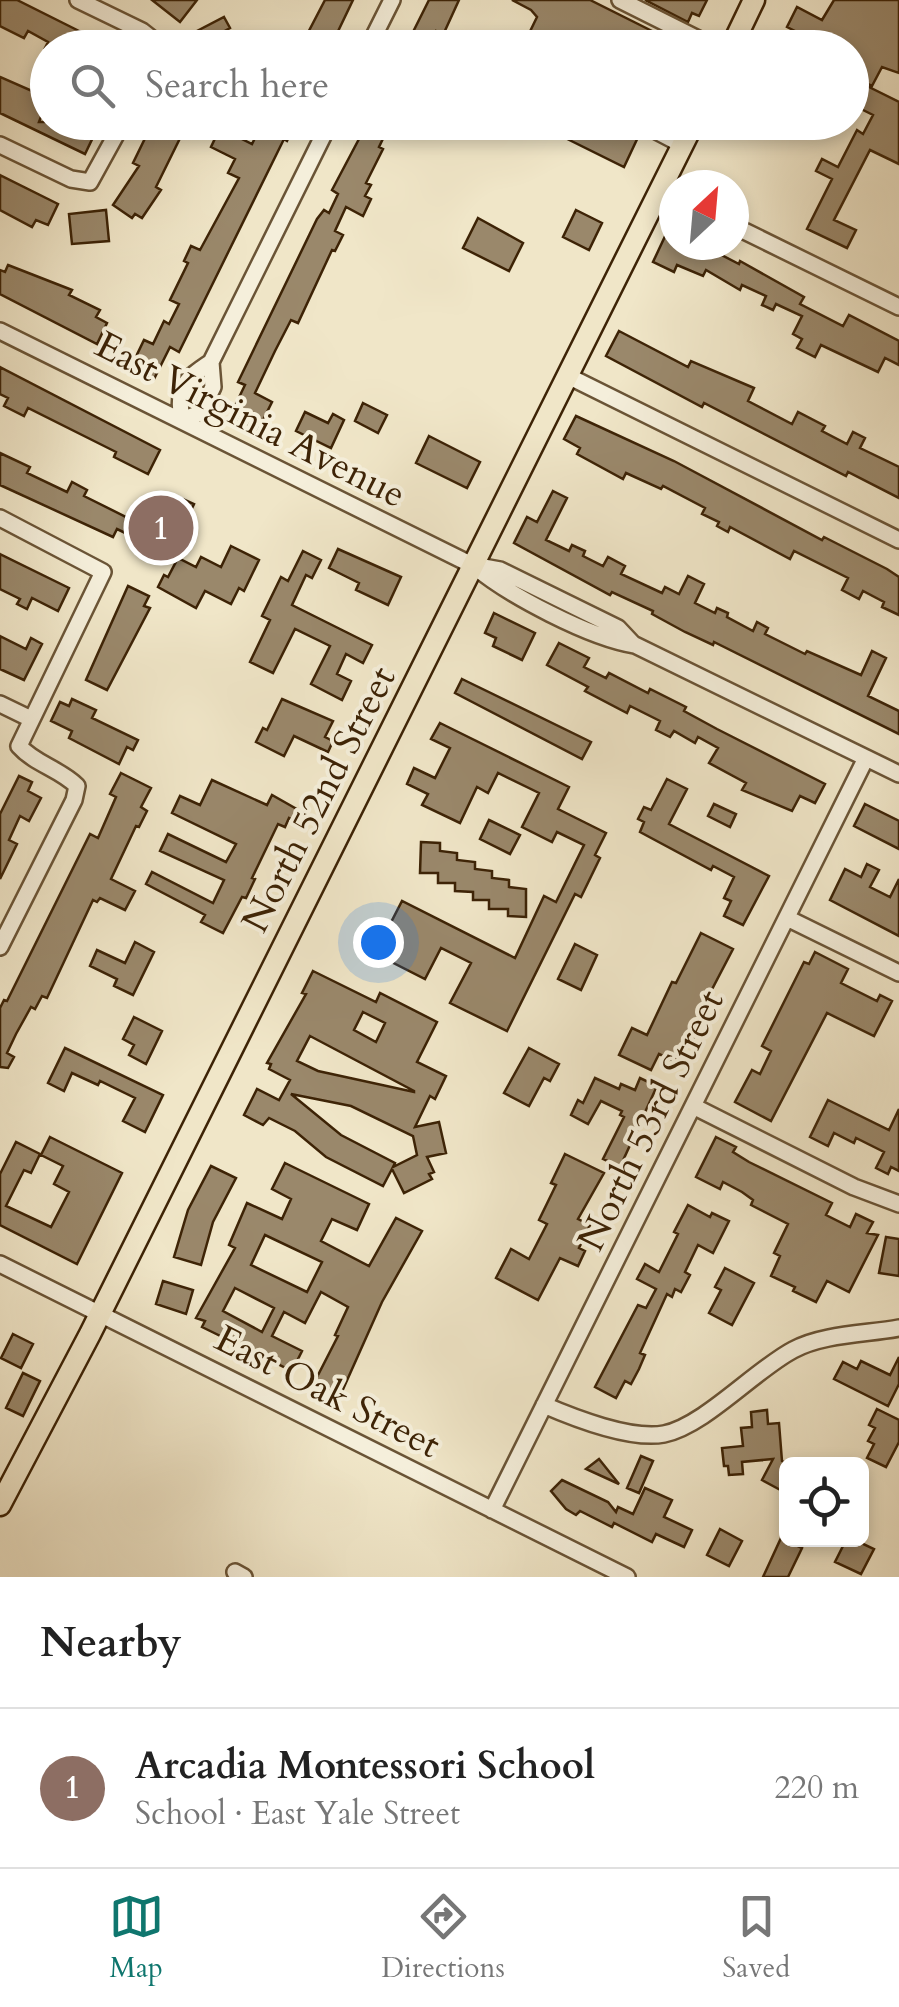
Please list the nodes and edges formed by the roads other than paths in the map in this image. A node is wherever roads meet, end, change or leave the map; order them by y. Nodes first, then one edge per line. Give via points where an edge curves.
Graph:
1 (78, 0) edge
2 (392, 0) edge
3 (620, 0) edge
4 (754, 0) edge
5 (130, 30) edge
6 (377, 30) edge
7 (680, 30) edge
8 (740, 30) edge
9 (113, 140) edge
10 (321, 140) edge
11 (674, 140) edge
12 (686, 140) edge
13 (0, 144) edge
14 (684, 145) junction
15 (676, 170) edge
16 (659, 209) edge
17 (749, 233) edge
18 (899, 307) edge
19 (0, 330) edge
20 (211, 362) junction
21 (568, 376) junction
22 (182, 420) junction
23 (0, 518) edge
24 (899, 540) edge
25 (474, 566) junction
26 (0, 704) edge
27 (31, 719) junction
28 (866, 758) junction
29 (899, 774) edge
30 (787, 918) junction
31 (0, 947) edge
32 (899, 973) edge
33 (693, 1106) junction
34 (899, 1204) edge
35 (0, 1264) edge
36 (99, 1314) junction
37 (899, 1328) edge
38 (544, 1405) junction
39 (0, 1505) edge
40 (492, 1510) junction
41 (627, 1577) edge

1 - 5 street
2 - 6 street
3 - 7 street
4 - 8 main road
9 - 13 street via 90,182
10 - 20 street
11 - 14 street
12 - 14 main road, North 52nd Street
14 - 15 main road, North 52nd Street
16 - 21 main road, North 52nd Street
17 - 18 street
19 - 22 street, East Virginia Avenue
20 - 22 street via 190,376 178,399
20 - 22 street via 212,387 200,413
21 - 24 street
21 - 25 main road, North 52nd Street
22 - 25 street, East Virginia Avenue
23 - 27 street via 103,572
25 - 28 street, East Virginia Avenue via 500,570 618,628 634,645
25 - 36 main road, North 52nd Street
26 - 27 street
27 - 31 street via 19,746 77,786
28 - 29 street, East Virginia Avenue
28 - 30 street, North 53rd Street
30 - 32 street
30 - 33 street, North 53rd Street
33 - 34 street
33 - 38 street, North 53rd Street
35 - 36 street, East Oak Street
36 - 39 main road, North 52nd Street
36 - 40 street, East Oak Street
37 - 38 street via 796,1348 664,1434 620,1429
38 - 40 street, North 53rd Street
40 - 41 street, East Oak Street

